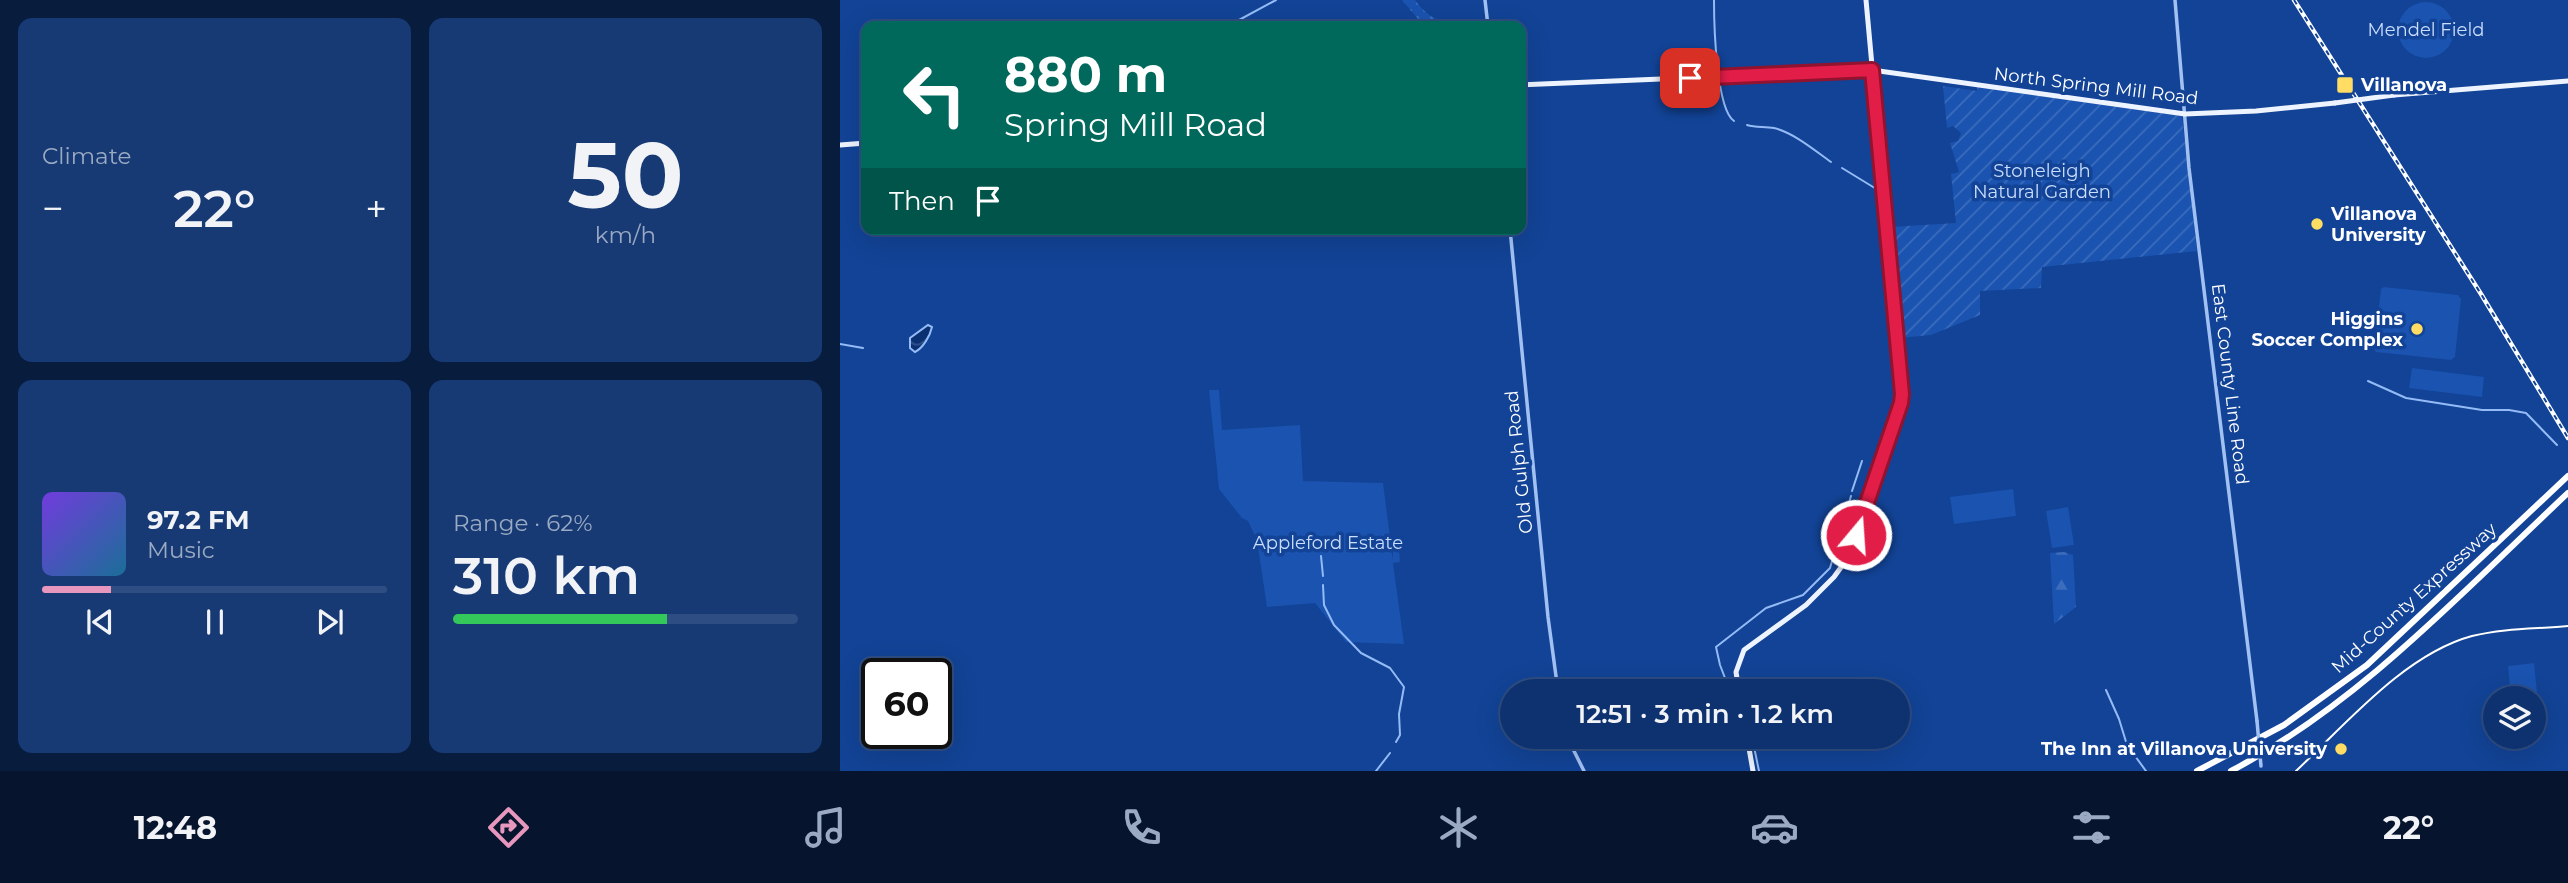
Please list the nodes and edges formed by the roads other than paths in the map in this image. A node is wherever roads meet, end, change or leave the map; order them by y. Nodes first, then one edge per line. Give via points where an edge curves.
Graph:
1 (1485, 0) edge
2 (1866, 0) edge
3 (2175, 0) edge
4 (1487, 21) edge
5 (1872, 70) junction
6 (2568, 80) edge
7 (1526, 85) edge
8 (2185, 114) junction
9 (861, 143) edge
10 (840, 145) edge
11 (1511, 235) edge
12 (2568, 476) edge
13 (2568, 493) edge
14 (1556, 679) edge
15 (1737, 679) edge
16 (1573, 749) edge
17 (1749, 749) edge
18 (2261, 768) edge
19 (1584, 771) edge
20 (1753, 771) edge
21 (2197, 771) edge
22 (2231, 771) edge

1 - 4 street
2 - 5 main road
3 - 8 street, East County Line Road
5 - 7 main road, North Spring Mill Road
5 - 8 main road, North Spring Mill Road
5 - 15 main road via 1901,403 1847,559 1806,606 1744,650
6 - 8 main road, North Spring Mill Road, bridge
8 - 18 street, East County Line Road, bridge
9 - 10 main road
11 - 14 street, Old Gulph Road
12 - 21 highway, Mid-County Expressway via 2367,665 2284,725
13 - 22 highway, Mid-County Expressway via 2362,684 2296,733
16 - 19 street
17 - 20 main road

